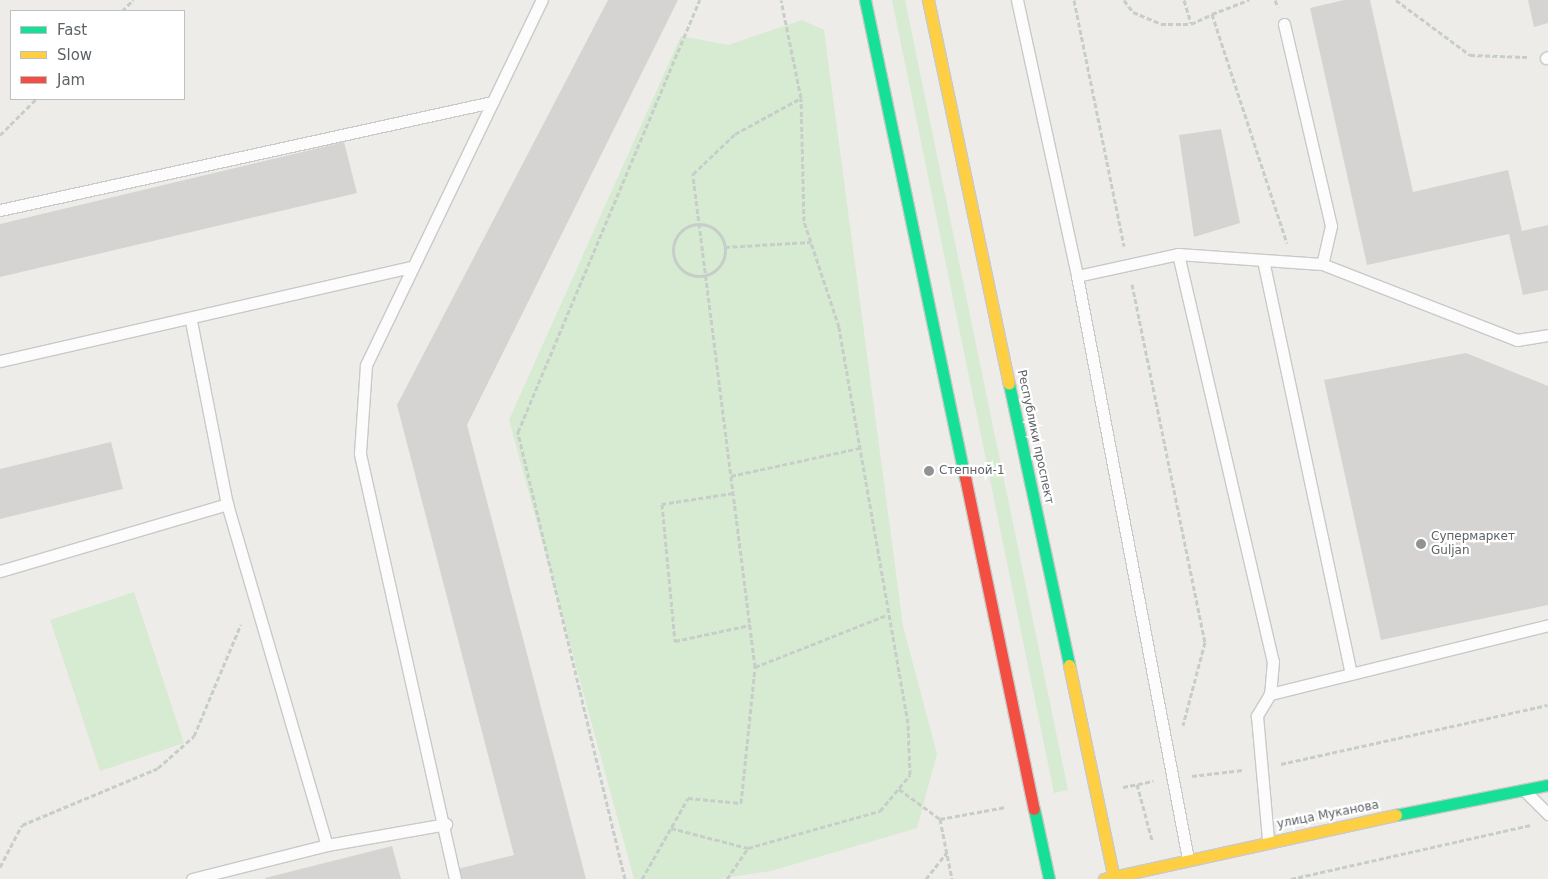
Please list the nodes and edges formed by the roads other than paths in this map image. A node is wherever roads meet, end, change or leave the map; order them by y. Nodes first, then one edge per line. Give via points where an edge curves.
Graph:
1 (542, 0) edge
2 (865, 0) edge
3 (928, 0) edge
4 (1017, 0) edge
5 (1284, 24) dead end
6 (492, 102) junction
7 (0, 210) edge
8 (1178, 254) junction
9 (1263, 260) junction
10 (1322, 264) junction
11 (410, 267) junction
12 (1077, 276) junction
13 (191, 321) junction
14 (1548, 335) edge
15 (0, 362) edge
16 (227, 504) junction
17 (0, 570) edge
18 (1548, 626) edge
19 (1351, 674) junction
20 (1270, 694) junction
21 (1548, 786) edge
22 (1525, 791) junction
23 (1548, 814) edge
24 (446, 824) junction
25 (1268, 840) junction
26 (327, 845) junction
27 (1188, 859) junction
28 (1110, 878) edge
29 (192, 879) edge
30 (455, 879) edge
31 (1049, 879) edge

1 - 6 lane
2 - 31 main road
3 - 28 main road, Республики проспект
4 - 12 lane
5 - 10 lane via 1331,226
6 - 7 lane
6 - 11 lane
8 - 9 lane
8 - 12 lane
8 - 20 lane via 1273,661
9 - 10 lane
9 - 19 lane
10 - 14 lane via 1517,340
11 - 13 lane
11 - 24 lane via 366,364 360,453
12 - 27 lane via 1169,778
13 - 15 lane
13 - 16 lane
16 - 17 lane
16 - 26 lane
18 - 19 lane
19 - 20 lane
20 - 25 lane via 1258,716
21 - 22 main road, улица Муканова
22 - 23 lane
22 - 25 main road, улица Муканова
24 - 26 lane
24 - 30 lane
25 - 27 main road, улица Муканова
26 - 29 lane
27 - 28 main road, улица Муканова

